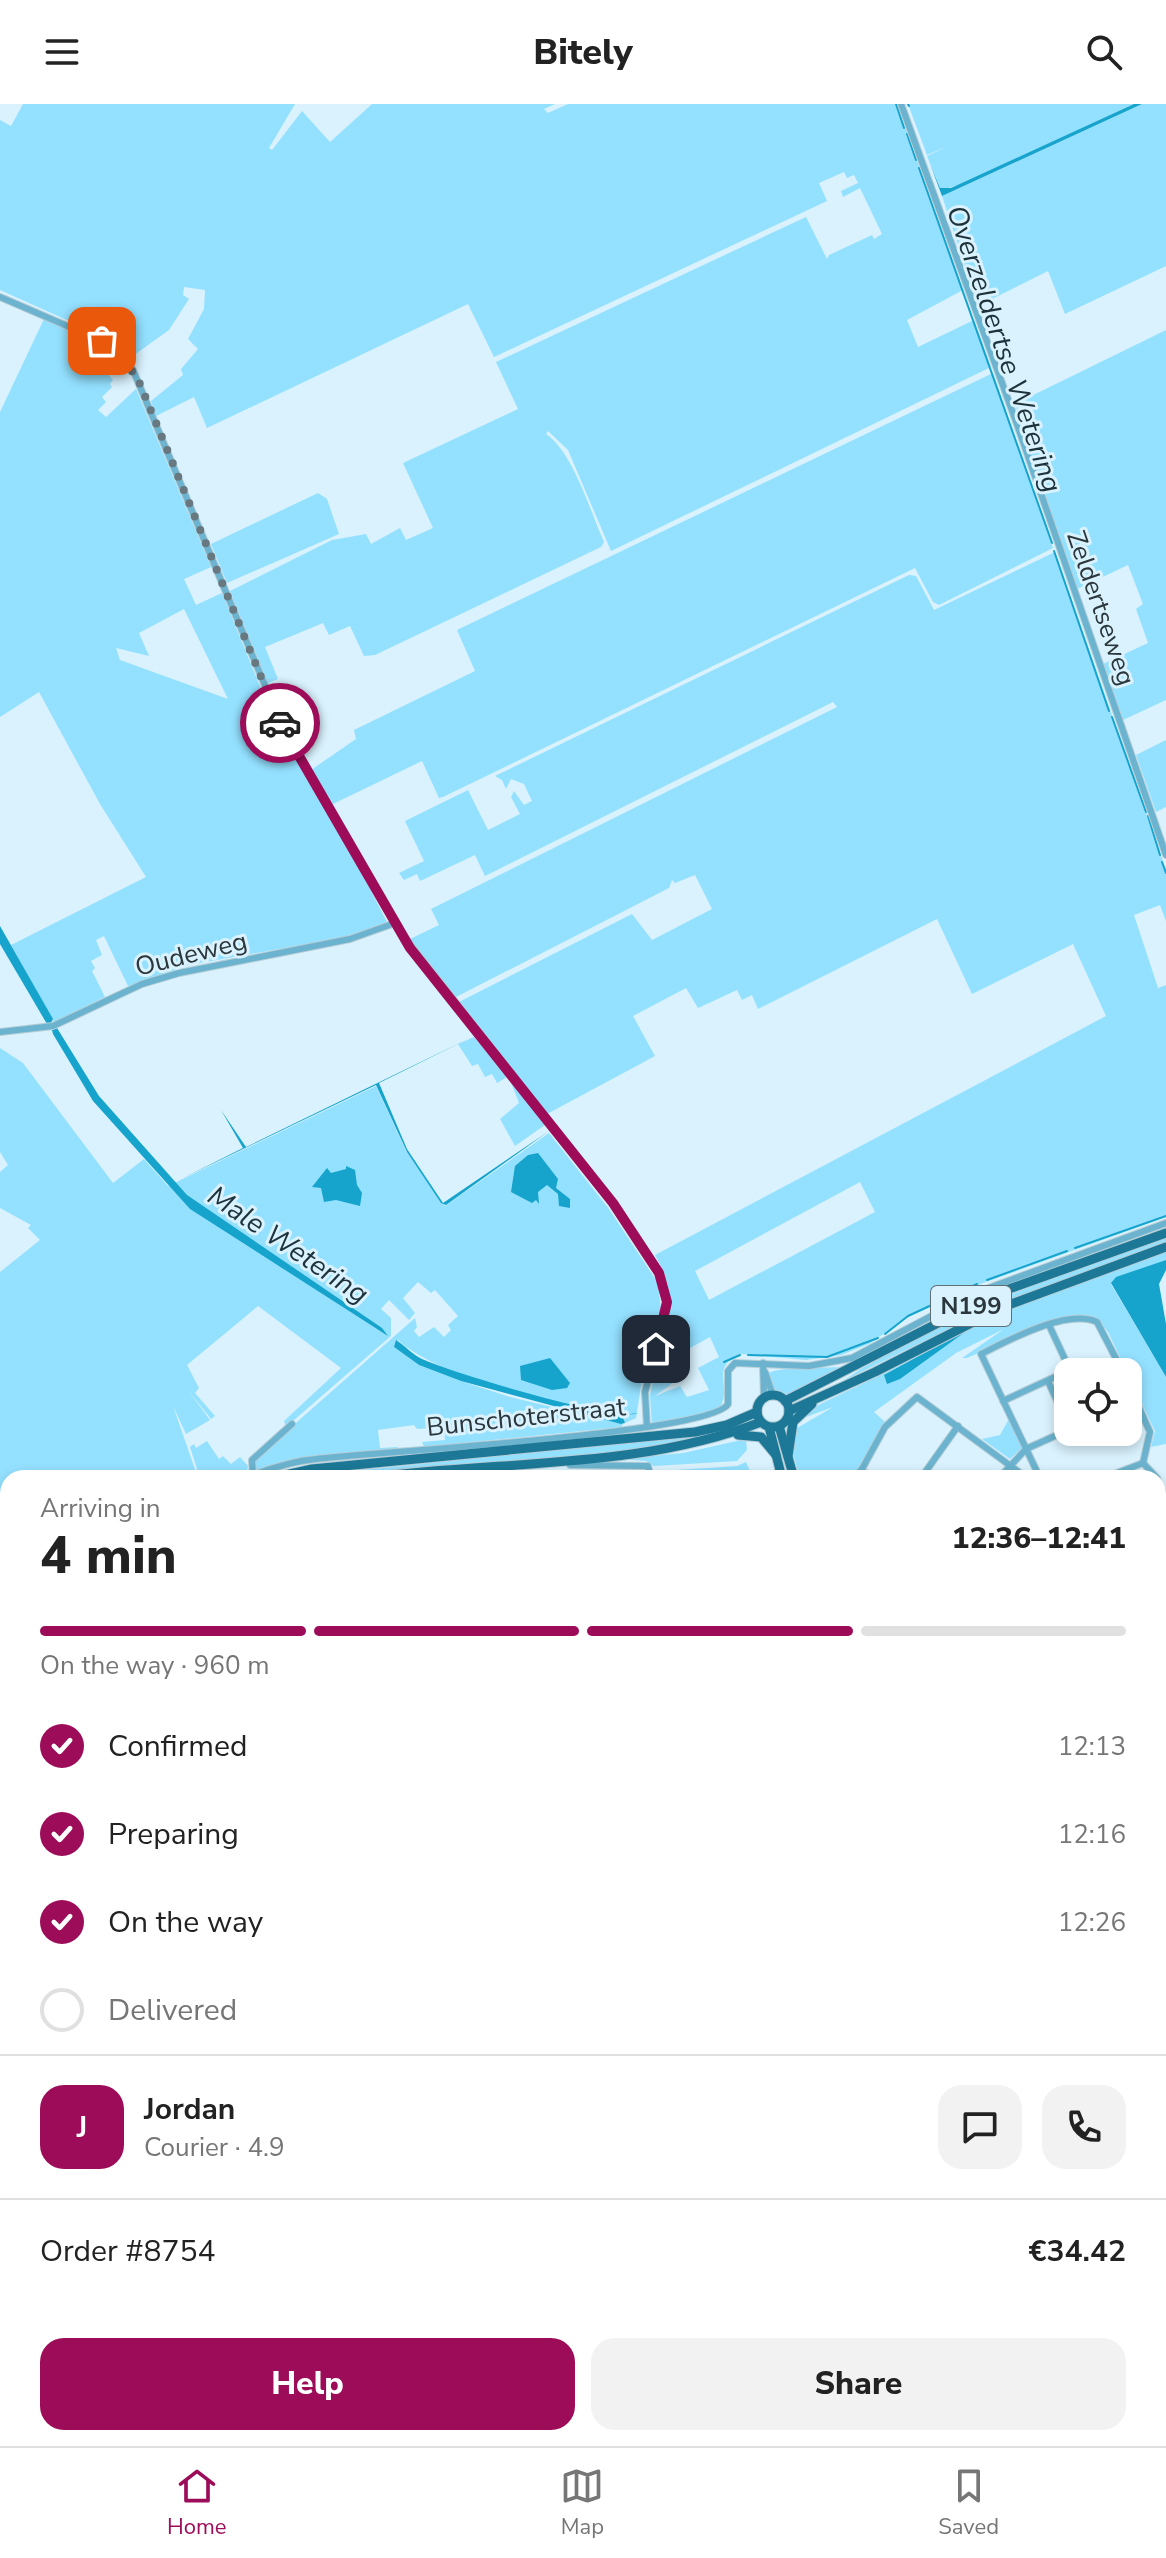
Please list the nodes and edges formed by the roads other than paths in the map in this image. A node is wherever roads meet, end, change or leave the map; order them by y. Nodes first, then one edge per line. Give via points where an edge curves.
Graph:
1 (901, 104) edge
2 (0, 297) edge
3 (1166, 855) edge
4 (395, 923) junction
5 (0, 1032) edge
6 (1166, 1223) edge
7 (1166, 1233) edge
8 (1166, 1247) edge
9 (1049, 1325) junction
10 (1116, 1358) edge
11 (763, 1363) junction
12 (1048, 1381) junction
13 (826, 1393) junction
14 (1054, 1395) edge
15 (768, 1397) junction
16 (1003, 1401) junction
17 (787, 1406) junction
18 (1142, 1418) edge
19 (766, 1422) junction
20 (292, 1424) dead end
21 (958, 1426) junction
22 (642, 1431) junction
23 (624, 1435) junction
24 (1054, 1435) edge
25 (723, 1436) junction
26 (1026, 1449) junction
27 (776, 1455) junction
28 (788, 1456) junction
29 (1143, 1463) junction
30 (1008, 1464) junction
31 (251, 1470) edge
32 (276, 1470) edge
33 (308, 1470) edge
34 (455, 1470) edge
35 (510, 1470) edge
36 (651, 1470) edge
37 (780, 1470) edge
38 (792, 1470) edge
39 (861, 1470) edge
40 (927, 1470) edge
41 (1004, 1470) edge
42 (1016, 1470) edge
43 (1036, 1470) edge
44 (1125, 1470) edge
45 (1150, 1470) edge

1 - 3 street, Zeldertseweg
2 - 4 street via 102,341 133,370 282,726
4 - 5 street, Oudeweg via 350,939 179,973 142,984 53,1026
4 - 22 street via 613,1203 662,1278 667,1308 644,1398
6 - 11 street, Bunschoterstraat via 975,1293 852,1358 809,1366
7 - 17 main road, N199 via 995,1294
8 - 13 main road, N199 via 1003,1307
9 - 10 street via 1081,1317 1097,1322
9 - 12 street via 1070,1370
9 - 16 street via 981,1354
11 - 15 street
11 - 22 street, Bunschoterstraat via 731,1365 723,1412
12 - 14 street
12 - 16 street
13 - 17 main road, N199
13 - 28 main road via 793,1422
15 - 17 main road
15 - 19 main road
16 - 26 street
17 - 19 main road, N199 via 787,1419
18 - 29 street via 1150,1432
19 - 22 main road, Bunschoterstraat
19 - 25 main road, Bunschoterstraat
19 - 27 main road
19 - 28 main road
20 - 31 street, Bunschoterstraat via 252,1460
21 - 30 street
21 - 39 street via 917,1397 885,1427
21 - 40 street
22 - 23 main road, Bunschoterstraat
23 - 32 street, Bunschoterstraat via 316,1459
23 - 33 main road, Bunschoterstraat
24 - 26 street
25 - 27 main road via 757,1435
25 - 34 main road, Bunschoterstraat via 628,1454
26 - 30 street
26 - 43 street
27 - 37 main road
28 - 38 main road
29 - 44 street
29 - 45 street
30 - 41 street
30 - 42 street
35 - 36 street, Bunschoterstraat via 612,1463

